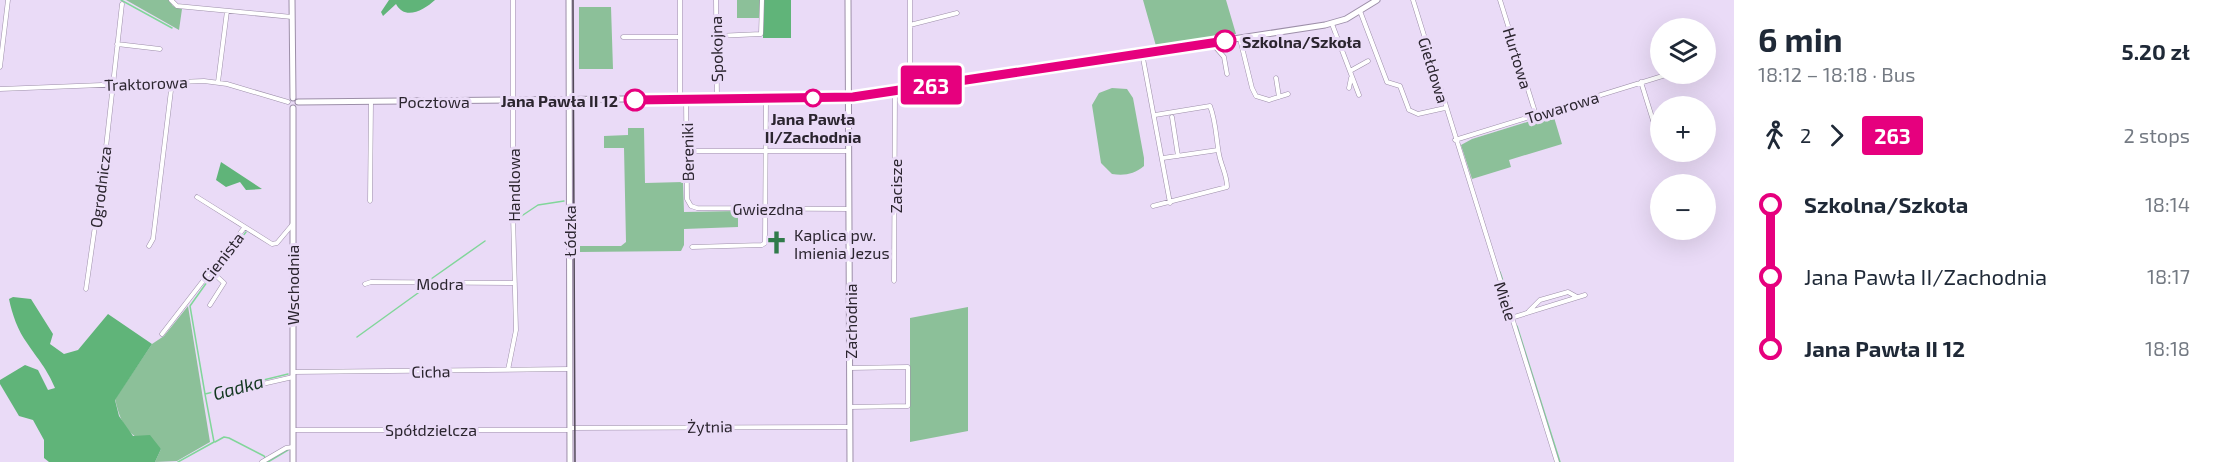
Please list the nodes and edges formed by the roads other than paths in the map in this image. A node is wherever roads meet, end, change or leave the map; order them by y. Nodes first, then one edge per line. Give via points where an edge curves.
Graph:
1 (8, 0) edge
2 (171, 0) edge
3 (292, 0) edge
4 (513, 0) edge
5 (569, 0) edge
6 (680, 0) edge
7 (716, 0) edge
8 (762, 0) edge
9 (848, 0) edge
10 (910, 0) edge
11 (1377, 0) edge
12 (1413, 0) edge
13 (1500, 0) edge
14 (122, 4) dead end
15 (227, 11) junction
16 (1360, 11) junction
17 (957, 13) dead end
18 (292, 17) junction
19 (1332, 24) junction
20 (910, 25) junction
21 (2, 28) edge
22 (716, 36) junction
23 (623, 37) dead end
24 (680, 37) junction
25 (1240, 39) junction
26 (1212, 43) junction
27 (117, 44) junction
28 (160, 49) dead end
29 (1142, 53) junction
30 (1368, 61) dead end
31 (0, 68) edge
32 (1351, 73) junction
33 (1227, 74) dead end
34 (1276, 78) dead end
35 (1650, 79) edge
36 (172, 82) junction
37 (218, 82) junction
38 (1641, 82) junction
39 (113, 84) junction
40 (1349, 88) dead end
41 (0, 89) edge
42 (910, 89) junction
43 (895, 91) junction
44 (1288, 94) dead end
45 (1359, 95) dead end
46 (848, 97) junction
47 (717, 98) junction
48 (766, 98) junction
49 (1279, 98) junction
50 (683, 99) junction
51 (569, 100) junction
52 (293, 101) junction
53 (514, 101) junction
54 (371, 102) junction
55 (1445, 108) junction
56 (1650, 111) edge
57 (1155, 115) junction
58 (1536, 116) junction
59 (1172, 117) dead end
60 (1455, 140) junction
61 (1218, 150) junction
62 (766, 151) junction
63 (848, 151) junction
64 (687, 152) junction
65 (1178, 156) junction
66 (1163, 158) junction
67 (197, 196) dead end
68 (370, 201) dead end
69 (1170, 203) junction
70 (689, 205) joint
71 (1153, 206) dead end
72 (766, 208) junction
73 (848, 208) junction
74 (292, 225) junction
75 (244, 228) junction
76 (149, 246) dead end
77 (692, 247) dead end
78 (211, 271) junction
79 (894, 281) dead end
80 (515, 283) junction
81 (365, 284) dead end
82 (86, 289) dead end
83 (1585, 295) dead end
84 (1577, 297) junction
85 (210, 304) dead end
86 (1528, 312) junction
87 (1511, 318) junction
88 (162, 334) dead end
89 (850, 368) junction
90 (570, 369) junction
91 (508, 370) junction
92 (293, 375) junction
93 (232, 391) dead end
94 (850, 407) junction
95 (849, 427) junction
96 (570, 429) junction
97 (293, 430) junction
98 (293, 447) junction
99 (265, 460) edge
100 (293, 462) edge
101 (570, 462) edge
102 (850, 462) edge
103 (1557, 462) edge

1 - 21 street
2 - 15 street via 176,6
3 - 18 street
4 - 53 street, Handlowa
5 - 51 street, Łódzka
6 - 24 street, Bereniki
7 - 22 street, Spokojna
8 - 22 street via 761,34
9 - 46 street, Zachodnia
10 - 20 street
11 - 16 street, Pocztowa
12 - 55 street, Giełdowa
13 - 58 street, Hurtowa
14 - 27 street, Ogrodnicza
15 - 18 street
15 - 37 street
16 - 19 street, Pocztowa
16 - 55 street via 1387,82 1400,86 1409,110 1418,114
17 - 20 street
18 - 52 street
19 - 25 street, Pocztowa
19 - 32 street
20 - 42 street
21 - 31 street
22 - 47 street, Spokojna
23 - 24 street
24 - 50 street, Bereniki
25 - 26 street, Pocztowa
25 - 49 street via 1256,96 1266,100
26 - 29 street, Pocztowa
26 - 33 street via 1224,57
27 - 28 street
27 - 39 street, Ogrodnicza
29 - 42 street, Pocztowa
29 - 57 street
30 - 32 street
32 - 40 street
32 - 45 street
34 - 49 street
35 - 38 street, Towarowa
36 - 37 street, Traktorowa
36 - 39 street, Traktorowa
36 - 76 street
37 - 52 street, Traktorowa
38 - 56 street
38 - 58 street, Towarowa
39 - 41 street, Traktorowa
39 - 82 street, Ogrodnicza
42 - 43 street, Pocztowa
43 - 46 street, Pocztowa
43 - 79 street, Zacisze
44 - 49 street
46 - 48 street, Pocztowa
46 - 63 street, Zachodnia
47 - 48 street, Pocztowa
47 - 50 street, Pocztowa
48 - 62 street
50 - 51 street, Pocztowa
50 - 64 street, Bereniki
51 - 53 street, Pocztowa
51 - 90 street, Łódzka
52 - 54 street, Pocztowa
52 - 74 street, Wschodnia
53 - 54 street, Pocztowa
53 - 80 street, Handlowa
54 - 68 street
55 - 60 street, Giełdowa
57 - 61 street via 1210,106
57 - 66 street
58 - 60 street, Towarowa
59 - 65 street
60 - 87 street, Miele
61 - 65 street
61 - 69 street via 1227,187
62 - 63 street
62 - 64 street
62 - 72 street
63 - 73 street, Zachodnia
64 - 70 street, Bereniki
65 - 66 street
66 - 69 street
67 - 75 street
69 - 71 street
70 - 72 street, Gwiezdna
72 - 73 street, Gwiezdna
72 - 77 street via 765,244
73 - 89 street, Zachodnia
74 - 75 street, Cienista via 273,244
74 - 92 street, Wschodnia
75 - 78 street, Cienista
78 - 85 street via 224,283
78 - 88 street, Cienista
80 - 81 street, Modra
80 - 91 street, Handlowa via 515,336
83 - 84 street
84 - 86 street
84 - 86 street via 1568,292 1540,300
86 - 87 street
87 - 103 street, Miele
89 - 94 street, Zachodnia
89 - 94 street via 908,367 908,406
90 - 91 street, Cicha
90 - 96 street, Łódzka
91 - 92 street, Cicha
92 - 93 street, Cicha
92 - 97 street, Wschodnia
94 - 95 street, Zachodnia
95 - 96 street, Żytnia
95 - 102 street, Zachodnia
96 - 97 street, Spółdzielcza
96 - 101 street, Łódzka
97 - 98 street, Wschodnia
98 - 99 street
98 - 100 street, Wschodnia

